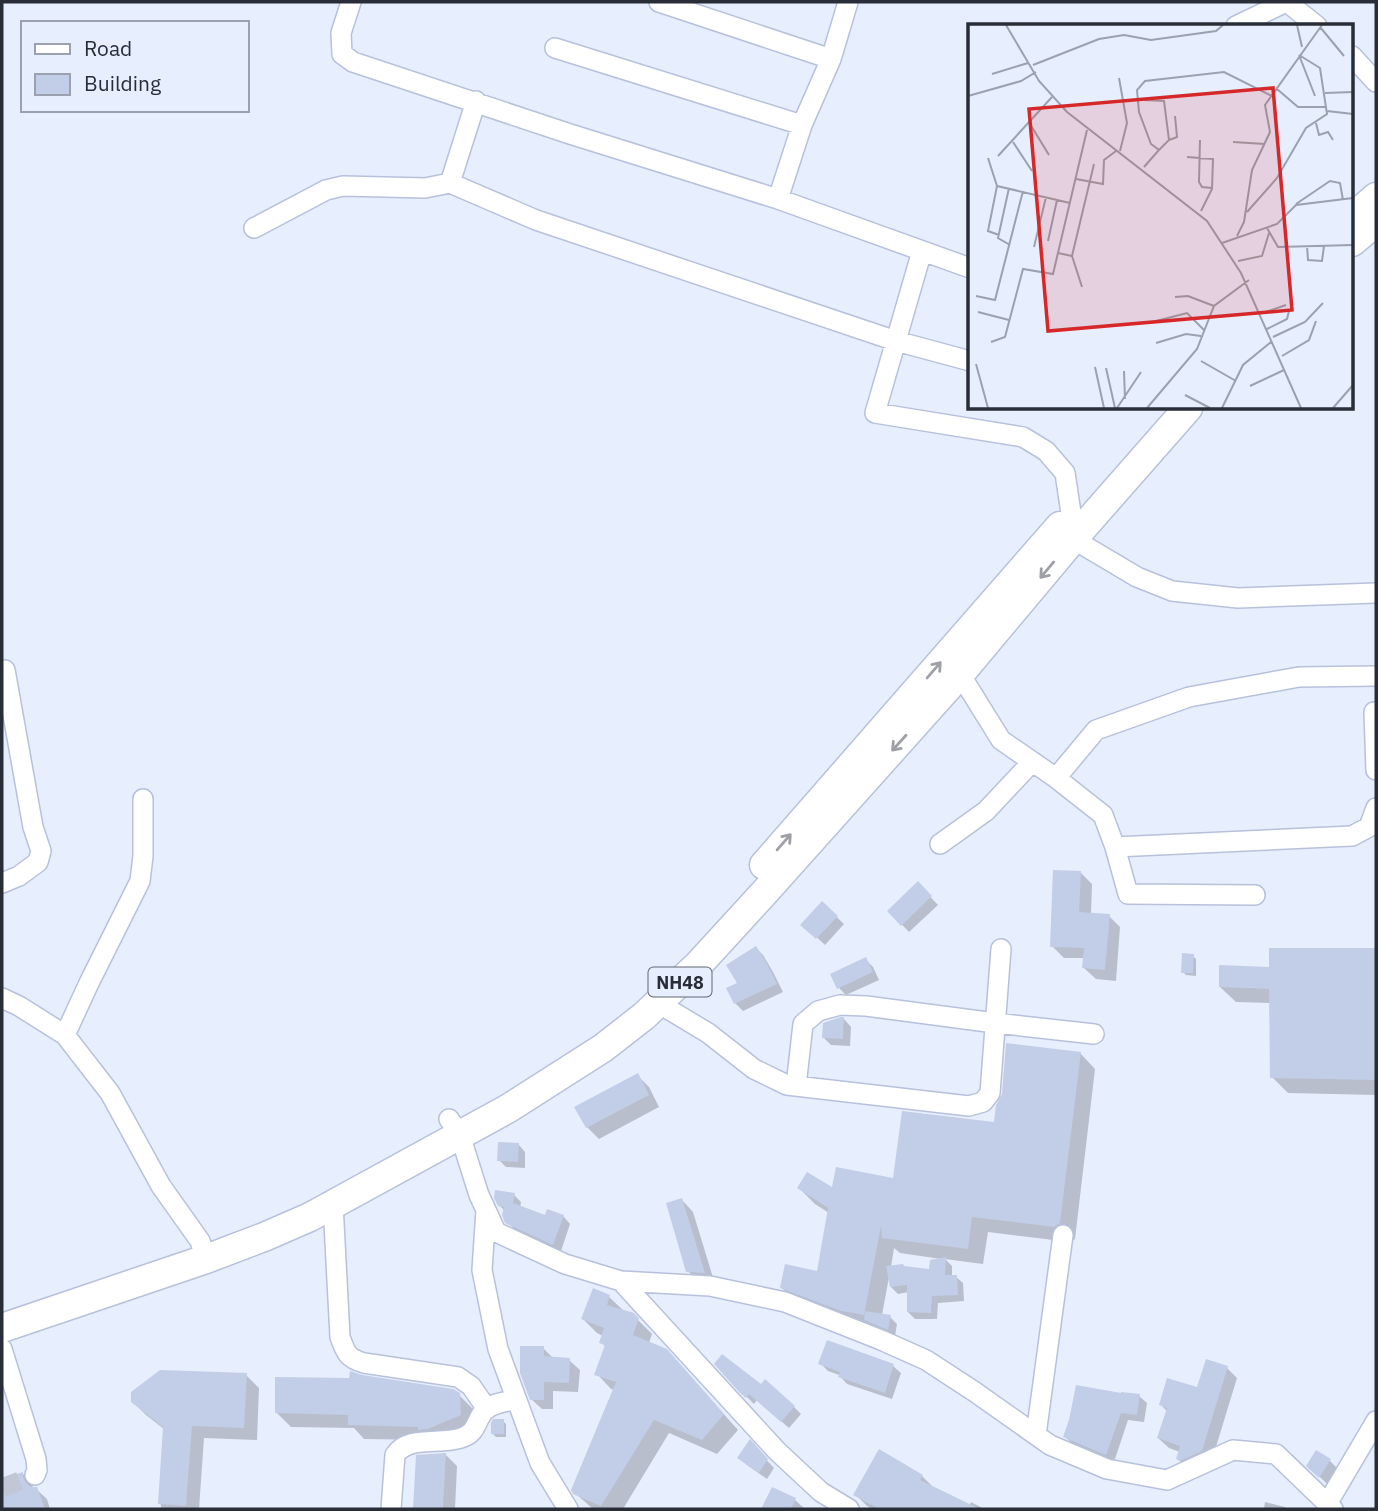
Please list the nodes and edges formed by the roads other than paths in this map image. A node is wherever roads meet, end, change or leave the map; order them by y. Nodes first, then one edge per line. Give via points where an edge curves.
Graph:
1 (351, 2) edge
2 (659, 2) edge
3 (848, 2) edge
4 (1287, 2) edge
5 (1240, 24) edge
6 (1314, 24) edge
7 (555, 48) dead end
8 (1354, 58) edge
9 (831, 59) junction
10 (1376, 82) edge
11 (476, 102) junction
12 (802, 125) junction
13 (450, 183) junction
14 (1376, 197) edge
15 (778, 199) junction
16 (1354, 216) edge
17 (1376, 222) edge
18 (254, 228) dead end
19 (1354, 240) edge
20 (922, 251) junction
21 (968, 267) edge
22 (896, 341) junction
23 (968, 360) edge
24 (1161, 410) edge
25 (1186, 410) edge
26 (1072, 526) junction
27 (1376, 593) edge
28 (5, 670) dead end
29 (960, 674) junction
30 (1376, 676) edge
31 (1374, 712) dead end
32 (1032, 762) junction
33 (1376, 770) edge
34 (1056, 778) junction
35 (143, 799) dead end
36 (1376, 808) edge
37 (940, 844) dead end
38 (1115, 847) junction
39 (2, 883) edge
40 (1255, 895) dead end
41 (1001, 949) dead end
42 (2, 998) edge
43 (658, 1003) junction
44 (995, 1023) junction
45 (1094, 1034) dead end
46 (65, 1035) junction
47 (796, 1086) junction
48 (455, 1127) junction
49 (378, 1169) junction
50 (333, 1204) junction
51 (486, 1210) junction
52 (1063, 1235) dead end
53 (203, 1250) junction
54 (621, 1281) junction
55 (2, 1308) edge
56 (2, 1328) edge
57 (2, 1349) edge
58 (516, 1399) junction
59 (487, 1409) junction
60 (1376, 1420) edge
61 (1035, 1435) junction
62 (35, 1475) dead end
63 (1330, 1507) edge
64 (391, 1509) edge
65 (568, 1509) edge
66 (849, 1509) edge

1 - 11 street via 341,33 342,54 353,62
2 - 9 street
3 - 9 street
4 - 5 street
4 - 6 street
7 - 12 street
8 - 10 street
9 - 12 street
11 - 13 street
11 - 15 street
12 - 15 street
13 - 18 street via 425,188 326,190
13 - 22 street via 537,219
14 - 16 highway
15 - 20 street
17 - 19 highway
20 - 21 street
20 - 22 street
22 - 23 street
22 - 26 street via 876,413 1023,437 1046,451 1065,474
24 - 26 highway, NH48
25 - 26 highway, NH48
26 - 27 street via 1137,577 1172,591 1238,598
26 -> 29 highway, NH48
48 -> 26 highway, NH48 via 499,1091 592,1033 685,952
28 - 39 street via 41,850 38,862
29 - 32 street via 1001,740
29 -> 43 highway, NH48 via 727,934
30 - 34 street via 1299,677 1189,697 1096,730
31 - 33 street
32 - 34 street
32 - 37 street via 986,811
34 - 38 street via 1103,815
35 - 46 street via 140,881
36 - 38 street via 1368,827 1352,836
38 - 40 street via 1128,894
41 - 44 street
42 - 46 street
43 - 47 street via 708,1033 754,1069
43 - 48 highway, NH48 via 603,1048 509,1108
44 - 45 street
44 - 47 street via 866,1006 839,1005 818,1011 803,1024
44 - 47 street via 990,1093 983,1102 969,1106
46 - 53 street via 110,1093 160,1185
48 - 49 highway, NH48
48 - 51 street
49 - 50 highway, NH48
49 - 53 highway, NH48 via 302,1200
50 - 53 highway, NH48 via 276,1232
50 - 59 street via 340,1337 346,1353 364,1363 458,1377 471,1386
51 - 54 street via 496,1232 565,1264
51 - 58 street via 482,1270 498,1349
52 - 61 street
53 - 55 highway, NH48
53 - 56 highway, NH48
54 - 61 street via 710,1286 785,1302 926,1360
54 - 66 street via 777,1451 821,1492
57 - 62 street via 37,1459
58 - 59 street
58 - 65 street via 540,1463
59 - 64 street via 463,1438 399,1449
60 - 63 street
61 - 63 street via 1107,1469 1167,1480 1233,1450 1276,1454

